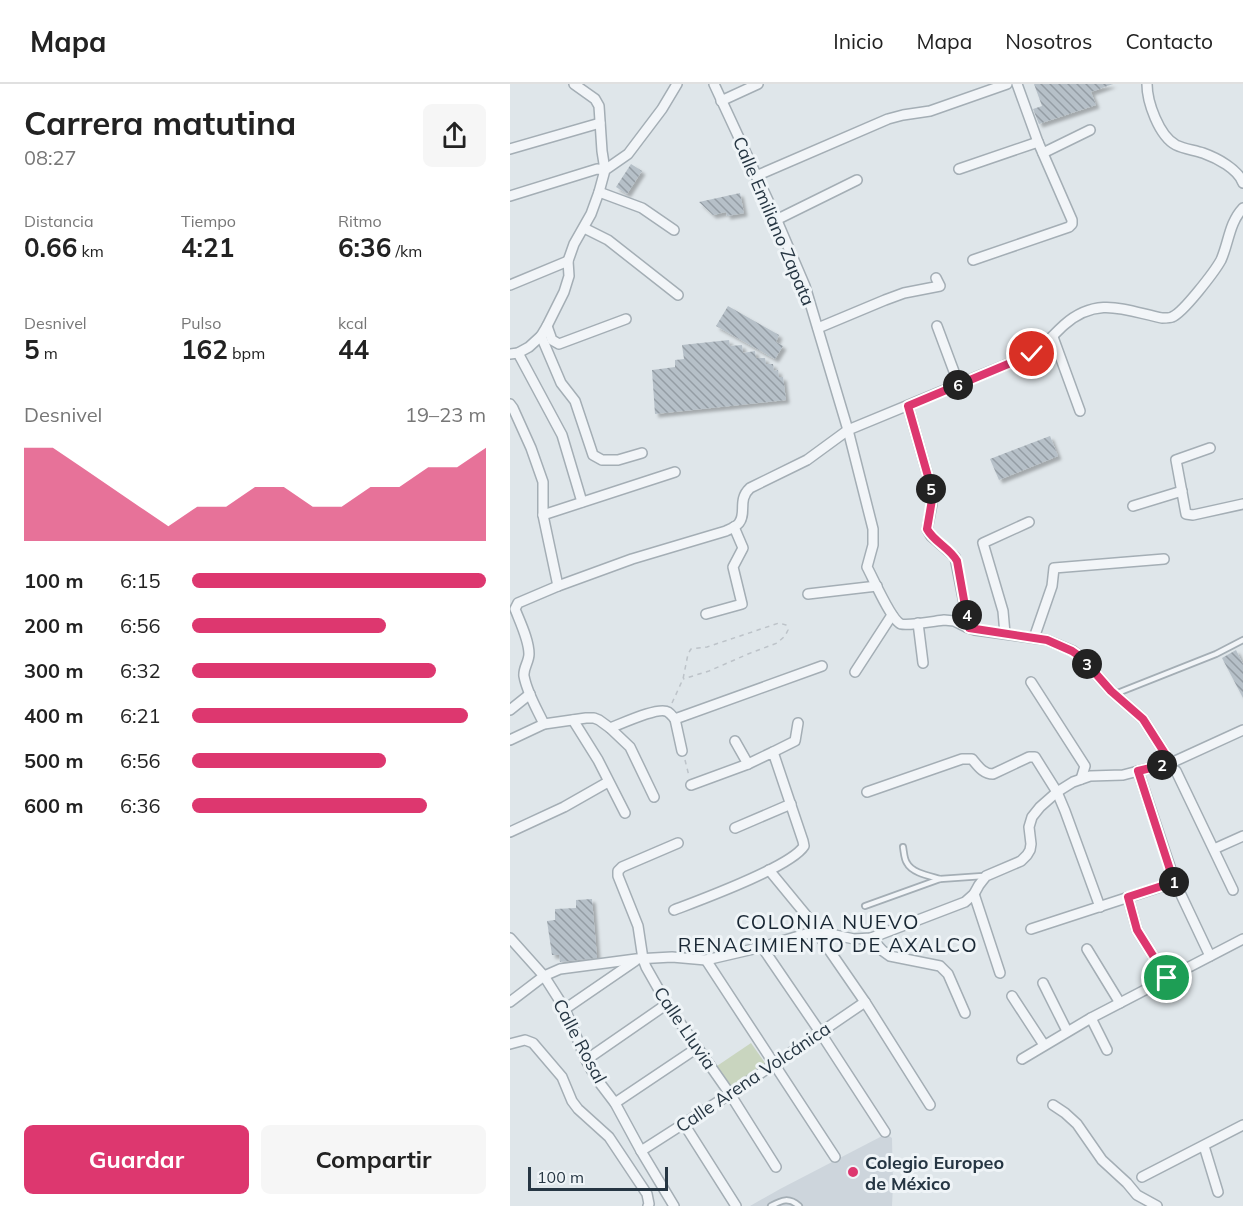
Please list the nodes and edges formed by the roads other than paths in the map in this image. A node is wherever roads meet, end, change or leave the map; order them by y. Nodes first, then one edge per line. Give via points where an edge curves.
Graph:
1 (574, 84) edge
2 (677, 84) edge
3 (714, 84) edge
4 (758, 84) edge
5 (1007, 84) edge
6 (1017, 84) edge
7 (1147, 84) edge
8 (721, 101) junction
9 (600, 123) junction
10 (1090, 130) dead end
11 (1038, 142) junction
12 (510, 149) edge
13 (1043, 153) junction
14 (960, 169) dead end
15 (605, 170) junction
16 (756, 176) junction
17 (857, 180) dead end
18 (1243, 183) edge
19 (599, 192) junction
20 (510, 196) edge
21 (1243, 208) edge
22 (776, 220) junction
23 (584, 228) junction
24 (675, 230) dead end
25 (973, 260) dead end
26 (568, 261) junction
27 (936, 278) dead end
28 (510, 285) edge
29 (678, 295) dead end
30 (626, 319) dead end
31 (547, 326) junction
32 (937, 326) dead end
33 (818, 328) junction
34 (541, 336) junction
35 (1053, 337) junction
36 (514, 353) edge
37 (959, 385) junction
38 (510, 404) edge
39 (908, 406) junction
40 (1080, 411) dead end
41 (848, 430) junction
42 (1210, 448) dead end
43 (642, 453) dead end
44 (675, 472) dead end
45 (1182, 491) junction
46 (582, 502) junction
47 (1243, 504) edge
48 (1133, 506) dead end
49 (543, 515) junction
50 (1029, 522) dead end
51 (734, 527) junction
52 (1164, 559) dead end
53 (558, 586) junction
54 (878, 586) junction
55 (808, 594) dead end
56 (706, 614) dead end
57 (892, 615) junction
58 (918, 623) junction
59 (969, 628) junction
60 (1005, 634) junction
61 (1034, 638) junction
62 (1243, 640) edge
63 (923, 663) dead end
64 (822, 666) dead end
65 (855, 672) dead end
66 (1031, 682) dead end
67 (530, 694) junction
68 (1115, 694) junction
69 (510, 710) edge
70 (672, 715) junction
71 (573, 720) junction
72 (798, 723) dead end
73 (544, 724) junction
74 (610, 728) junction
75 (1241, 734) edge
76 (510, 740) edge
77 (735, 741) dead end
78 (682, 751) road end
79 (773, 752) junction
80 (748, 764) junction
81 (1174, 767) junction
82 (1138, 771) junction
83 (1081, 779) junction
84 (608, 782) junction
85 (691, 785) road end
86 (867, 792) dead end
87 (1057, 792) junction
88 (654, 797) dead end
89 (791, 804) junction
90 (625, 813) dead end
91 (735, 828) dead end
92 (510, 832) edge
93 (1243, 836) edge
94 (678, 843) dead end
95 (903, 847) dead end
96 (1214, 849) junction
97 (769, 870) junction
98 (986, 876) junction
99 (940, 879) junction
100 (1174, 882) junction
101 (1233, 890) dead end
102 (974, 894) junction
103 (1128, 897) junction
104 (865, 906) dead end
105 (1100, 907) junction
106 (674, 910) dead end
107 (1031, 929) dead end
108 (816, 931) junction
109 (510, 938) edge
110 (871, 938) junction
111 (1243, 939) edge
112 (762, 947) junction
113 (1088, 949) dead end
114 (1210, 956) junction
115 (640, 959) junction
116 (706, 960) junction
117 (1000, 973) dead end
118 (544, 976) junction
119 (1167, 978) junction
120 (1042, 983) dead end
121 (1012, 996) dead end
122 (510, 1002) edge
123 (865, 1002) junction
124 (1120, 1003) junction
125 (667, 1004) junction
126 (565, 1009) junction
127 (965, 1013) dead end
128 (1091, 1018) junction
129 (1067, 1031) junction
130 (820, 1032) junction
131 (510, 1044) edge
132 (1044, 1045) junction
133 (697, 1048) junction
134 (1107, 1050) dead end
135 (1022, 1059) dead end
136 (586, 1060) junction
137 (774, 1063) junction
138 (729, 1094) junction
139 (615, 1103) junction
140 (930, 1105) dead end
141 (1053, 1106) dead end
142 (684, 1124) junction
143 (1243, 1125) edge
144 (885, 1132) dead end
145 (1204, 1146) junction
146 (641, 1151) junction
147 (835, 1157) dead end
148 (776, 1167) dead end
149 (1142, 1177) dead end
150 (1218, 1192) dead end
151 (648, 1206) edge
152 (674, 1206) edge
153 (736, 1206) edge
154 (771, 1206) edge
155 (799, 1206) edge
156 (1157, 1206) edge

1 - 9 street via 595,99
2 - 15 street via 628,154
3 - 8 street, Calle Emiliano Zapata
4 - 8 street
5 - 16 street via 930,111 888,119
6 - 11 street
7 - 18 street via 1155,117 1168,139 1232,168
8 - 16 street, Calle Emiliano Zapata
9 - 12 street
9 - 15 street
10 - 13 street
11 - 13 street
11 - 14 street
13 - 25 street via 1072,224
15 - 19 street
15 - 20 street via 597,169
16 - 22 street, Calle Emiliano Zapata
17 - 22 street
19 - 23 street
19 - 24 street via 642,208
21 - 35 street via 1232,224 1221,259 1179,313 1162,318 1110,307 1089,309
22 - 33 street, Calle Emiliano Zapata via 805,286
23 - 26 street
23 - 29 street via 608,240
26 - 28 street
26 - 31 street via 564,292
27 - 33 street via 940,286 904,293
30 - 31 street via 558,344 552,340
31 - 34 street
32 - 37 street
33 - 41 street, Calle Emiliano Zapata
34 - 36 street
34 - 43 street via 561,383 575,401 592,455 602,460 618,460
35 - 37 street via 1032,354
35 - 40 street
36 - 46 street via 562,435
37 - 39 street
38 - 49 street via 543,482
39 - 41 street
39 - 59 street via 933,494 927,529 957,561
41 - 51 street via 807,460 750,488 743,499 739,523
41 - 54 street, Calle Emiliano Zapata via 873,530 867,567
42 - 45 street via 1176,460
44 - 46 street
45 - 47 street via 1186,514
45 - 48 street
46 - 49 street
49 - 53 street
50 - 60 street via 982,543 1003,611
51 - 53 street
51 - 56 street via 743,548 733,567 742,604
52 - 61 street via 1054,568 1052,586
53 - 67 street via 522,601 515,609 528,648 524,676
54 - 55 street
54 - 57 street
57 - 58 street via 900,623
57 - 65 street
58 - 59 street via 951,620
58 - 63 street
59 - 60 street
60 - 61 street
61 - 68 street via 1072,651
62 - 68 lane
64 - 70 street
66 - 83 street via 1084,766
67 - 69 street
67 - 73 street
68 - 81 street via 1143,719
70 - 74 street via 662,710
70 - 78 street
71 - 73 street
71 - 74 street via 594,718
71 - 84 street
72 - 79 street via 795,741
73 - 76 street
74 - 88 street via 630,747
75 - 81 street
77 - 80 street
79 - 80 street
79 - 89 street
80 - 85 street
81 - 82 street
81 - 96 street
82 - 83 street
82 - 100 street
83 - 87 street
84 - 90 street
84 - 92 street
86 - 87 street via 962,759 972,759 984,772 993,774 1035,757
87 - 98 street via 1032,817 1030,850 1022,861
87 - 105 street
89 - 91 street
89 - 97 street via 804,846
93 - 96 street
94 - 115 street, Calle Lluvia via 618,871 638,926
95 - 99 lane via 905,861 912,869
96 - 101 street
97 - 106 street
97 - 108 street
98 - 99 lane
98 - 102 street
99 - 104 lane
100 - 103 street
100 - 114 street
102 - 110 street via 965,902
102 - 117 street
103 - 105 street
103 - 119 street via 1137,930
105 - 107 street
108 - 110 street via 854,939
108 - 112 street
108 - 123 street
109 - 118 street, Calle Rosal
110 - 127 street via 890,956 940,966
111 - 114 street
112 - 116 street
112 - 130 street
113 - 124 street
114 - 119 street
115 - 116 street
115 - 118 street via 560,969
115 - 125 street, Calle Lluvia
115 - 126 street
116 - 137 street
118 - 122 street
118 - 126 street, Calle Rosal
119 - 124 street
120 - 129 street
121 - 132 street
123 - 130 street, Calle Arena Volcánica
123 - 140 street
124 - 128 street
125 - 133 street, Calle Lluvia
125 - 136 street
126 - 136 street, Calle Rosal
128 - 129 street
128 - 134 street
129 - 132 street
130 - 137 street, Calle Arena Volcánica
130 - 144 street
131 - 151 street via 525,1040 533,1043 562,1077 578,1109 609,1137 647,1194
132 - 135 street
133 - 138 street, Calle Lluvia
133 - 139 street
136 - 139 street, Calle Rosal
137 - 138 street, Calle Arena Volcánica
137 - 147 street
138 - 142 street, Calle Arena Volcánica
138 - 148 street, Calle Lluvia
139 - 146 street, Calle Rosal
141 - 156 street via 1077,1124 1102,1160 1137,1195
142 - 146 street, Calle Arena Volcánica
142 - 153 street
143 - 145 street
145 - 149 street
145 - 150 street
146 - 152 street, Calle Rosal
154 - 155 lane via 788,1200

